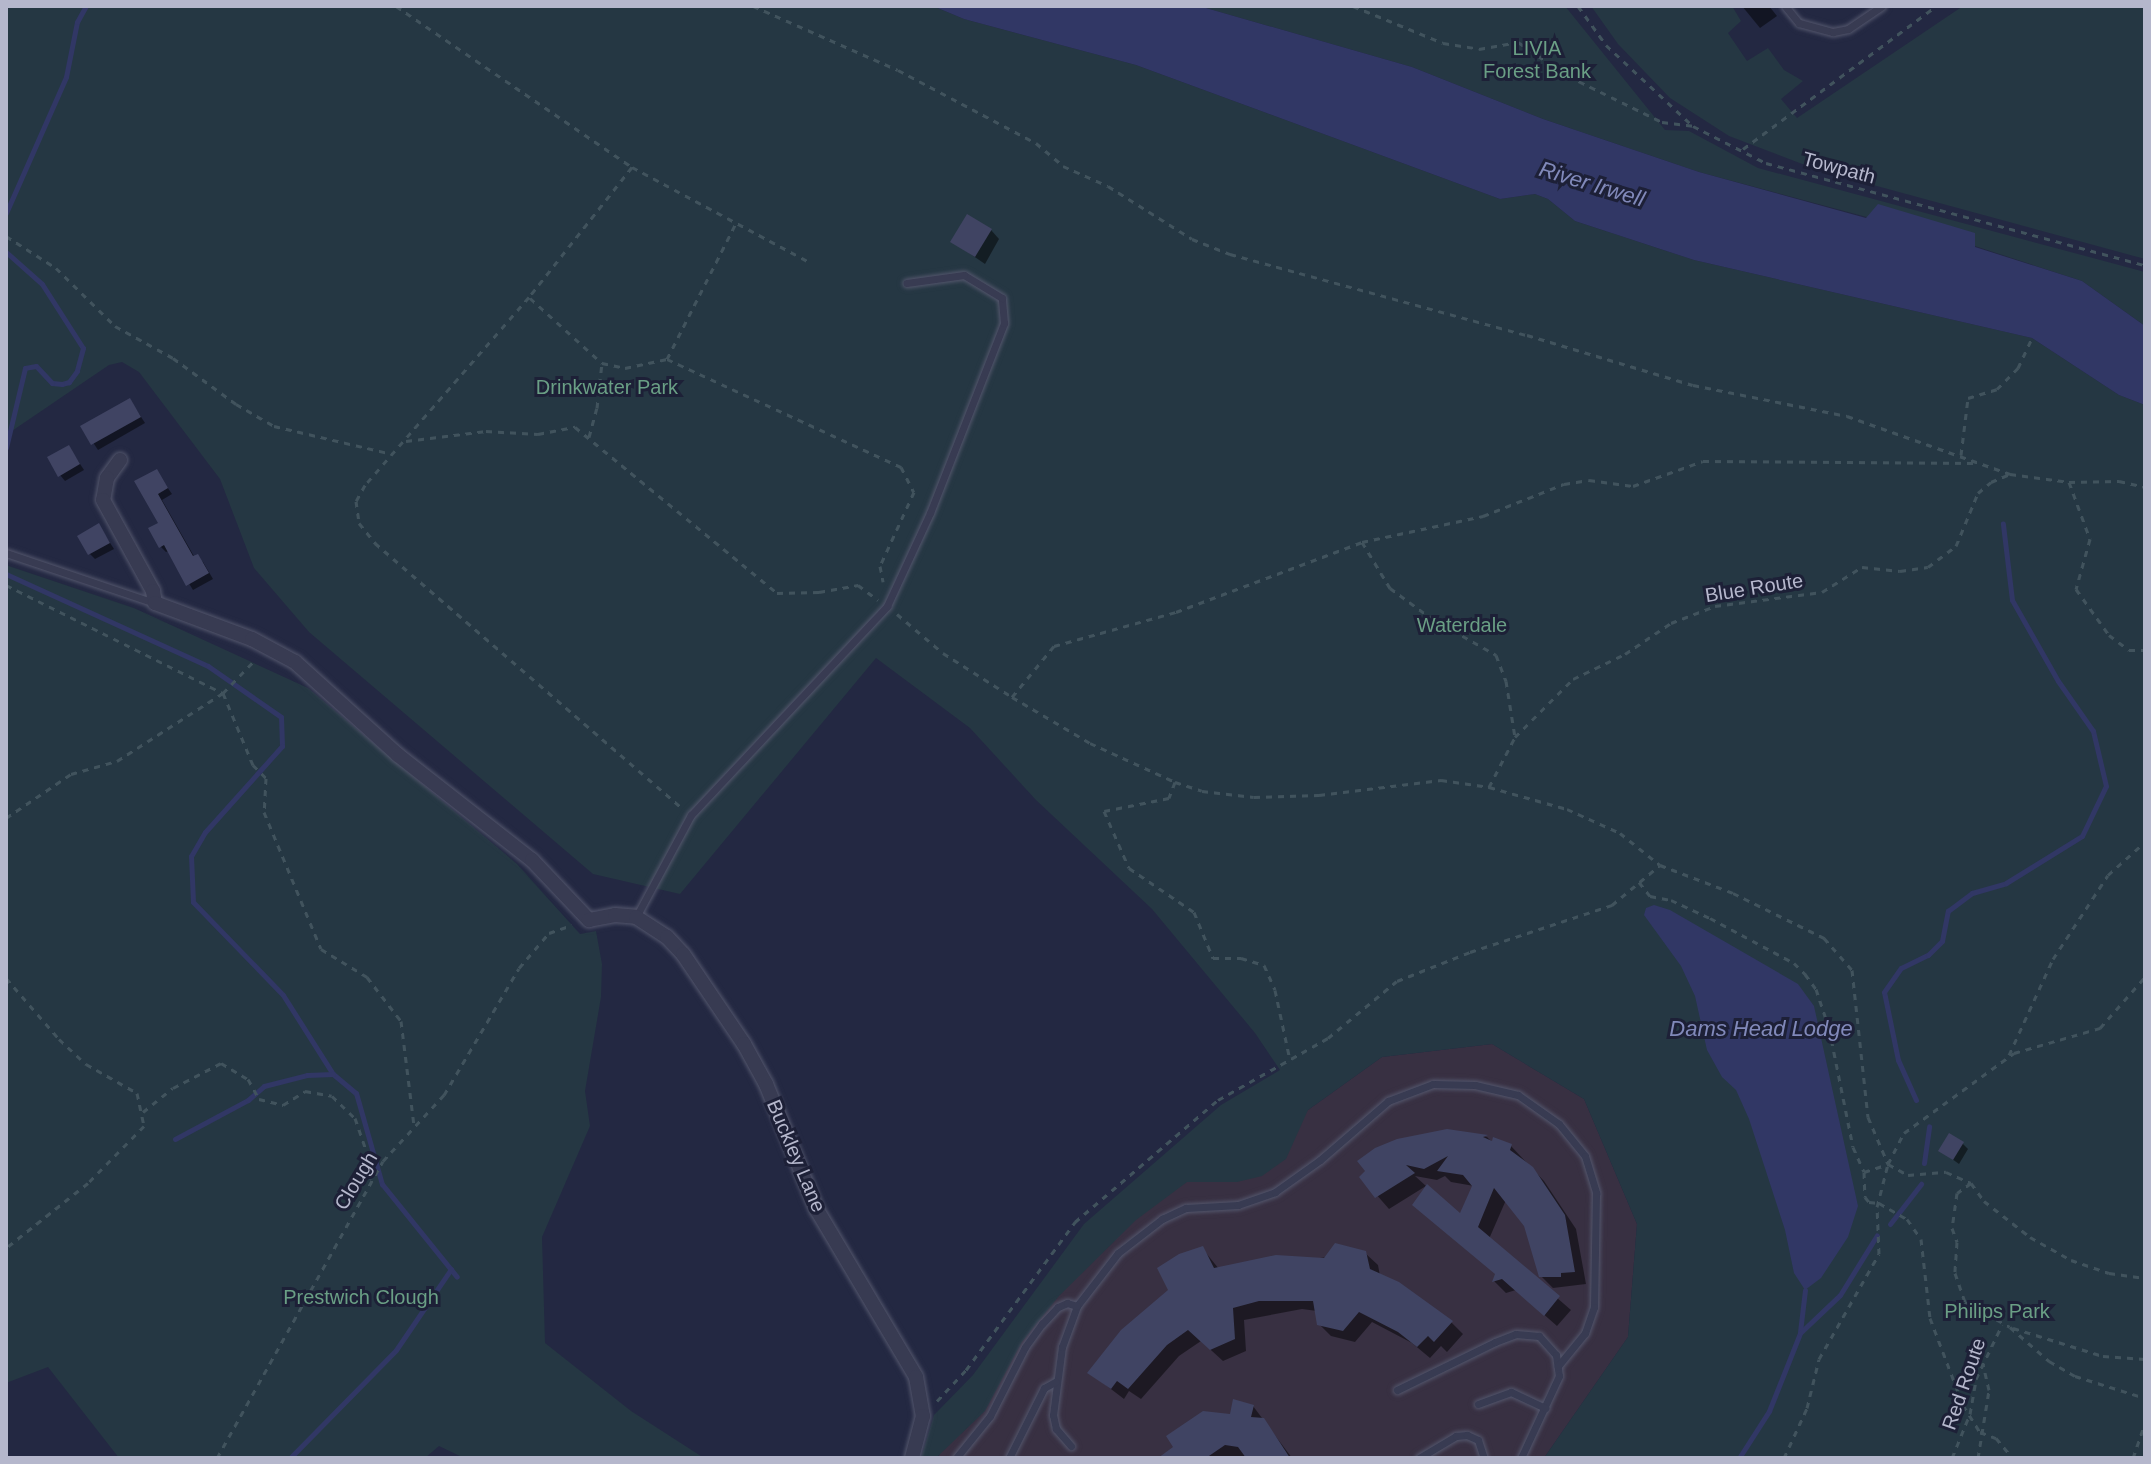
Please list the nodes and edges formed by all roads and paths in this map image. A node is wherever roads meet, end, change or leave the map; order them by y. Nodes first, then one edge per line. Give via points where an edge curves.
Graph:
1 (396, 6) edge
2 (753, 6) edge
3 (1353, 6) edge
4 (1578, 6) edge
5 (1785, 6) edge
6 (1882, 6) edge
7 (1936, 6) edge
8 (1693, 126) junction
9 (1741, 150) junction
10 (632, 167) junction
11 (736, 223) junction
12 (6, 236) edge
13 (811, 263) dead end
14 (2145, 265) edge
15 (907, 283) dead end
16 (529, 297) junction
17 (2032, 338) dead end
18 (667, 359) junction
19 (602, 363) junction
20 (589, 439) junction
21 (406, 441) junction
22 (392, 454) junction
23 (1961, 455) junction
24 (120, 460) dead end
25 (2010, 474) junction
26 (2069, 482) junction
27 (2145, 487) edge
28 (1362, 542) junction
29 (6, 553) edge
30 (6, 585) edge
31 (155, 603) junction
32 (887, 606) junction
33 (264, 646) junction
34 (2145, 650) edge
35 (223, 693) junction
36 (1012, 697) junction
37 (1515, 737) junction
38 (1175, 782) junction
39 (1489, 787) junction
40 (691, 815) junction
41 (6, 818) edge
42 (2145, 842) edge
43 (1660, 865) junction
44 (1639, 882) junction
45 (636, 917) junction
46 (589, 920) junction
47 (2145, 977) edge
48 (6, 978) edge
49 (2007, 1059) junction
50 (1290, 1061) junction
51 (143, 1112) junction
52 (414, 1126) junction
53 (1888, 1164) junction
54 (1864, 1172) junction
55 (371, 1180) junction
56 (1971, 1183) junction
57 (1879, 1203) junction
58 (6, 1248) edge
59 (2145, 1278) edge
60 (1077, 1306) junction
61 (2010, 1327) junction
62 (2145, 1359) edge
63 (1983, 1363) junction
64 (1558, 1366) junction
65 (1055, 1382) junction
66 (1397, 1390) dead end
67 (2145, 1398) edge
68 (1478, 1404) dead end
69 (1545, 1408) junction
70 (1970, 1414) junction
71 (923, 1416) junction
72 (2145, 1423) edge
73 (1980, 1432) junction
74 (1071, 1446) dead end
75 (217, 1458) edge
76 (912, 1458) edge
77 (956, 1458) edge
78 (1009, 1458) edge
79 (1419, 1458) edge
80 (1484, 1458) edge
81 (1521, 1458) edge
82 (1784, 1458) edge
83 (1952, 1458) edge
84 (1978, 1458) edge
85 (2013, 1458) edge
86 (2133, 1458) edge

1 - 10 path
2 - 23 path via 898,70 1036,143 1063,166 1108,186 1192,239 1230,254 1693,385 1847,416
3 - 8 path via 1443,43 1479,49 1518,42 1568,76 1662,122
4 - 8 path, Towpath via 1606,45
5 - 6 lane via 1799,23 1817,31 1841,32
7 - 9 path
8 - 9 path, Towpath
9 - 14 path, Towpath via 1766,163
10 - 11 path
10 - 16 path
11 - 13 path
11 - 18 path
12 - 22 path via 56,268 115,326 274,426
15 - 32 lane via 964,275 1002,298 1004,323 930,513
16 - 19 path
16 - 21 path
17 - 23 path via 2018,368 1997,389 1968,398
18 - 19 path via 625,368
18 - 32 path via 901,467 914,492 880,566
19 - 20 path
20 - 21 path via 575,427
20 - 32 path via 777,593 858,585
21 - 22 path
22 - 40 path via 356,501 359,523 375,543
23 - 25 path
24 - 31 street via 107,478 103,500
25 - 26 path
25 - 28 path via 1972,462 1703,461 1633,486 1589,480 1564,484 1483,516
25 - 37 path, Blue Route via 1978,493 1956,546 1928,567 1862,567 1822,592 1692,613 1573,679
26 - 27 path via 2119,481
26 - 34 path via 2090,539 2076,589 2109,635 2129,650
28 - 36 path via 1176,612 1054,646
28 - 37 path via 1390,588 1496,655
29 - 31 lane
30 - 35 path
31 - 33 street
32 - 36 path via 943,653
32 - 40 lane
33 - 35 path via 251,667
33 - 46 street via 295,662 398,755 532,860
35 - 41 path via 117,761 71,774
35 - 52 path via 253,765 266,778 264,812 321,949 367,977 401,1021
36 - 38 path via 1090,743
37 - 39 path, Blue Route
38 - 39 path via 1254,797 1441,780
38 - 50 path via 1169,798 1104,811 1129,868 1194,912 1213,958 1264,965 1275,990
39 - 43 path via 1581,815 1620,833
40 - 45 lane
42 - 49 path via 2108,875 2053,959
43 - 44 path
43 - 53 path via 1782,915 1824,938 1852,970 1868,1117
44 - 50 path via 1612,905 1397,981 1328,1038
44 - 54 path via 1650,896 1710,918 1805,974 1829,1028 1847,1127
45 - 46 street
45 - 71 street, Buckley Lane via 683,954 744,1044 766,1084 817,1210 916,1377
46 - 52 path, Clough via 549,933 519,968 444,1095
47 - 49 path via 2100,1028 2048,1040
48 - 51 path via 86,1064 137,1093
49 - 53 path via 1904,1133
50 - 71 path via 1218,1100 1075,1222 966,1370
51 - 55 path via 173,1088 221,1063 248,1079 259,1099 283,1105 305,1091 332,1096 355,1118
51 - 58 path via 144,1126 88,1183
52 - 55 path, Clough
53 - 54 path
53 - 56 path via 1908,1175 1946,1172
53 - 57 path
54 - 57 path via 1865,1197
55 - 75 path, Clough
56 - 59 path via 1977,1195 2030,1237 2071,1260
56 - 61 path via 1957,1193 1953,1210 1955,1273 1965,1302
57 - 70 path via 1907,1219 1921,1239 1930,1318
57 - 82 path via 1879,1254 1819,1359 1807,1408
60 - 64 lane via 1118,1253 1162,1219 1203,1205 1257,1200 1320,1160 1388,1101 1433,1084 1475,1085 1518,1095 1541,1109 1573,1137 1592,1174 1594,1307 1585,1333
60 - 65 lane
60 - 77 lane via 1058,1307 1042,1324 990,1416
61 - 62 path, Red Route via 2103,1356
61 - 63 path, Red Route via 2001,1324
61 - 67 path via 2075,1376
63 - 70 path, Red Route
63 - 73 path via 1989,1390
64 - 66 lane via 1556,1355 1539,1336 1516,1334
64 - 69 lane via 1556,1387
65 - 74 lane via 1054,1422
65 - 78 lane via 1044,1388
68 - 69 lane via 1511,1392
69 - 81 lane
70 - 73 path
70 - 83 path, Red Route
71 - 76 street
72 - 86 path
73 - 84 path
73 - 85 path via 1996,1438
79 - 80 lane via 1467,1435 1478,1440

